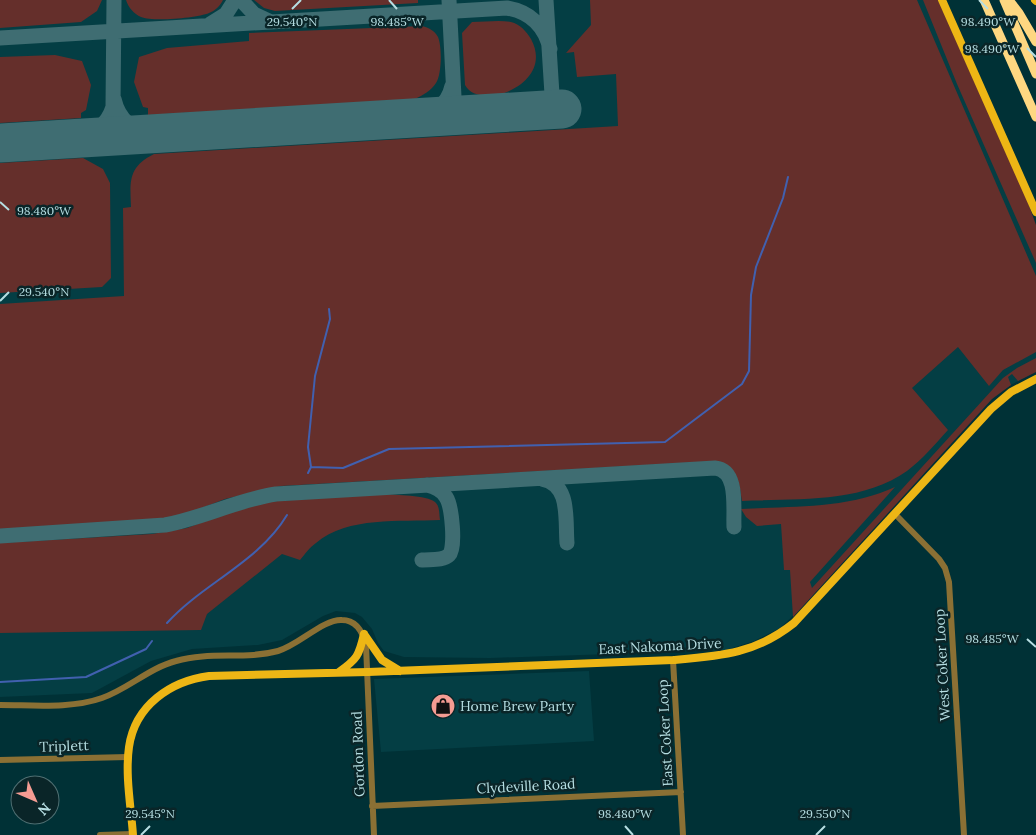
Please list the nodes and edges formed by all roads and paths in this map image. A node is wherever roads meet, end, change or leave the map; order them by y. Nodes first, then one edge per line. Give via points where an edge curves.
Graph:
1 (942, 0) edge
2 (984, 0) edge
3 (1004, 0) edge
4 (1008, 0) edge
5 (1036, 42) edge
6 (1036, 74) edge
7 (1036, 117) edge
8 (1036, 212) edge
9 (1036, 379) edge
10 (895, 514) junction
11 (364, 634) junction
12 (673, 660) junction
13 (400, 671) junction
14 (368, 672) junction
15 (339, 673) junction
16 (0, 706) edge
17 (128, 757) junction
18 (0, 760) edge
19 (681, 792) junction
20 (372, 806) junction
21 (133, 834) edge
22 (100, 835) edge
23 (374, 835) edge
24 (683, 835) edge
25 (964, 835) edge

1 - 8 main road
2 - 7 highway
3 - 6 highway
4 - 5 highway
9 - 10 main road, East Nakoma Drive via 1011,392 991,409
10 - 12 main road, East Nakoma Drive via 783,632 758,646 732,654
10 - 25 street, West Coker Loop via 940,559 949,582
11 - 13 main road via 382,660
11 - 14 street, Gordon Road
11 - 15 main road via 360,654
11 - 16 street via 349,621 335,620 278,651 177,660 92,701
12 - 13 main road, East Nakoma Drive
12 - 19 street, East Coker Loop
13 - 14 main road, East Nakoma Drive
14 - 15 main road, East Nakoma Drive
14 - 20 street, Gordon Road
15 - 17 main road, East Nakoma Drive via 209,676 175,685 152,701 141,716 131,738
17 - 18 street, Triplett
17 - 21 main road, East Nakoma Drive
19 - 20 street, Clydeville Road
19 - 24 street, East Coker Loop
20 - 23 street, Gordon Road
21 - 22 street

